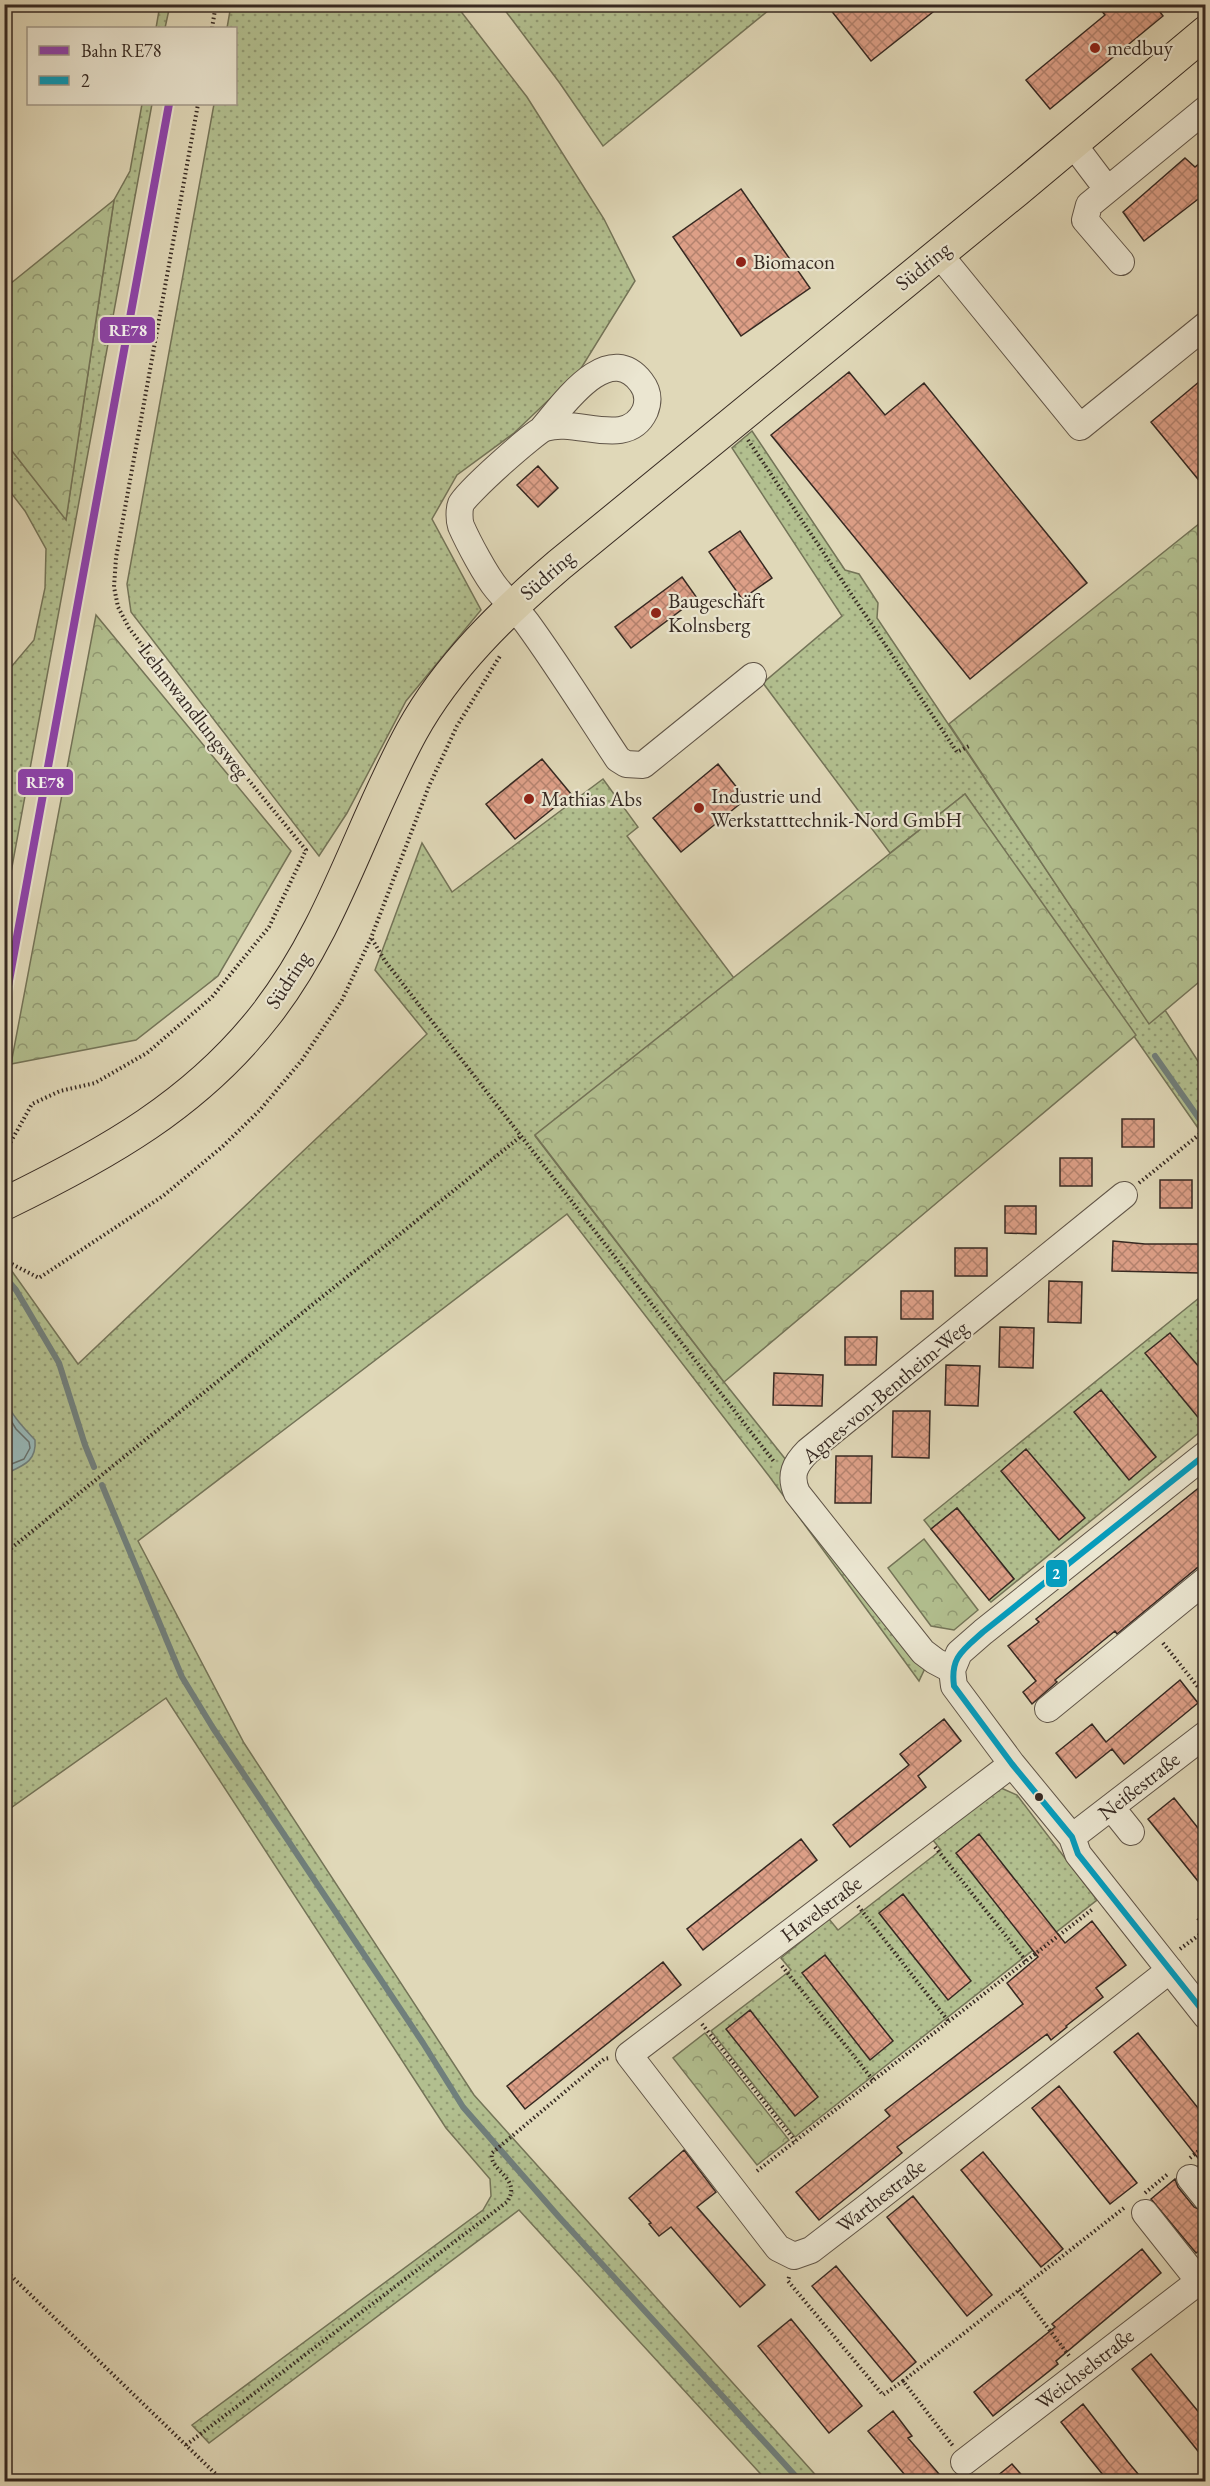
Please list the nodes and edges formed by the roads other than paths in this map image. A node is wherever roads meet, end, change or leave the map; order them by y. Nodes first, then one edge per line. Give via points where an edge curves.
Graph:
1 (1206, 32) edge
2 (1206, 109) edge
3 (1072, 144) junction
4 (1107, 189) junction
5 (939, 254) junction
6 (1120, 262) dead end
7 (1206, 325) edge
8 (543, 428) dead end
9 (512, 606) junction
10 (753, 676) dead end
11 (1124, 1195) road end
12 (4, 1203) edge
13 (1206, 1454) edge
14 (1206, 1580) edge
15 (952, 1670) junction
16 (1047, 1709) dead end
17 (1206, 1734) edge
18 (1012, 1764) junction
19 (1111, 1807) junction
20 (1131, 1832) dead end
21 (1072, 1838) junction
22 (1167, 1966) junction
23 (1206, 2016) edge
24 (629, 2055) joint
25 (1183, 2169) road end
26 (1206, 2198) edge
27 (1138, 2204) road end
28 (1202, 2278) edge
29 (964, 2462) road end

1 - 3 main road, Südring
2 - 4 street
3 - 4 street
3 - 5 main road, Südring
4 - 6 street via 1089,205 1085,220
5 - 7 street via 1080,427
5 - 9 main road, Südring
8 - 9 street via 469,491 460,505 460,524 495,587
9 - 10 street via 618,759 626,764 642,765
9 - 12 main road, Südring via 430,702 397,760 333,907 266,1014 219,1066 175,1106 119,1145
11 - 15 street, Agnes-von-Bentheim-Weg via 808,1451 793,1473 797,1493 923,1652
13 - 15 street via 983,1632 959,1653
14 - 16 street
15 - 18 street via 954,1686
17 - 19 street, Neißestraße
18 - 21 street
18 - 24 street, Havelstraße
19 - 20 street
19 - 21 street, Neißestraße
21 - 22 street via 1078,1854
22 - 23 street
22 - 24 street, Warthestraße via 854,2217 811,2250 794,2256 778,2248
25 - 26 street
27 - 28 street
28 - 29 street, Weichselstraße

